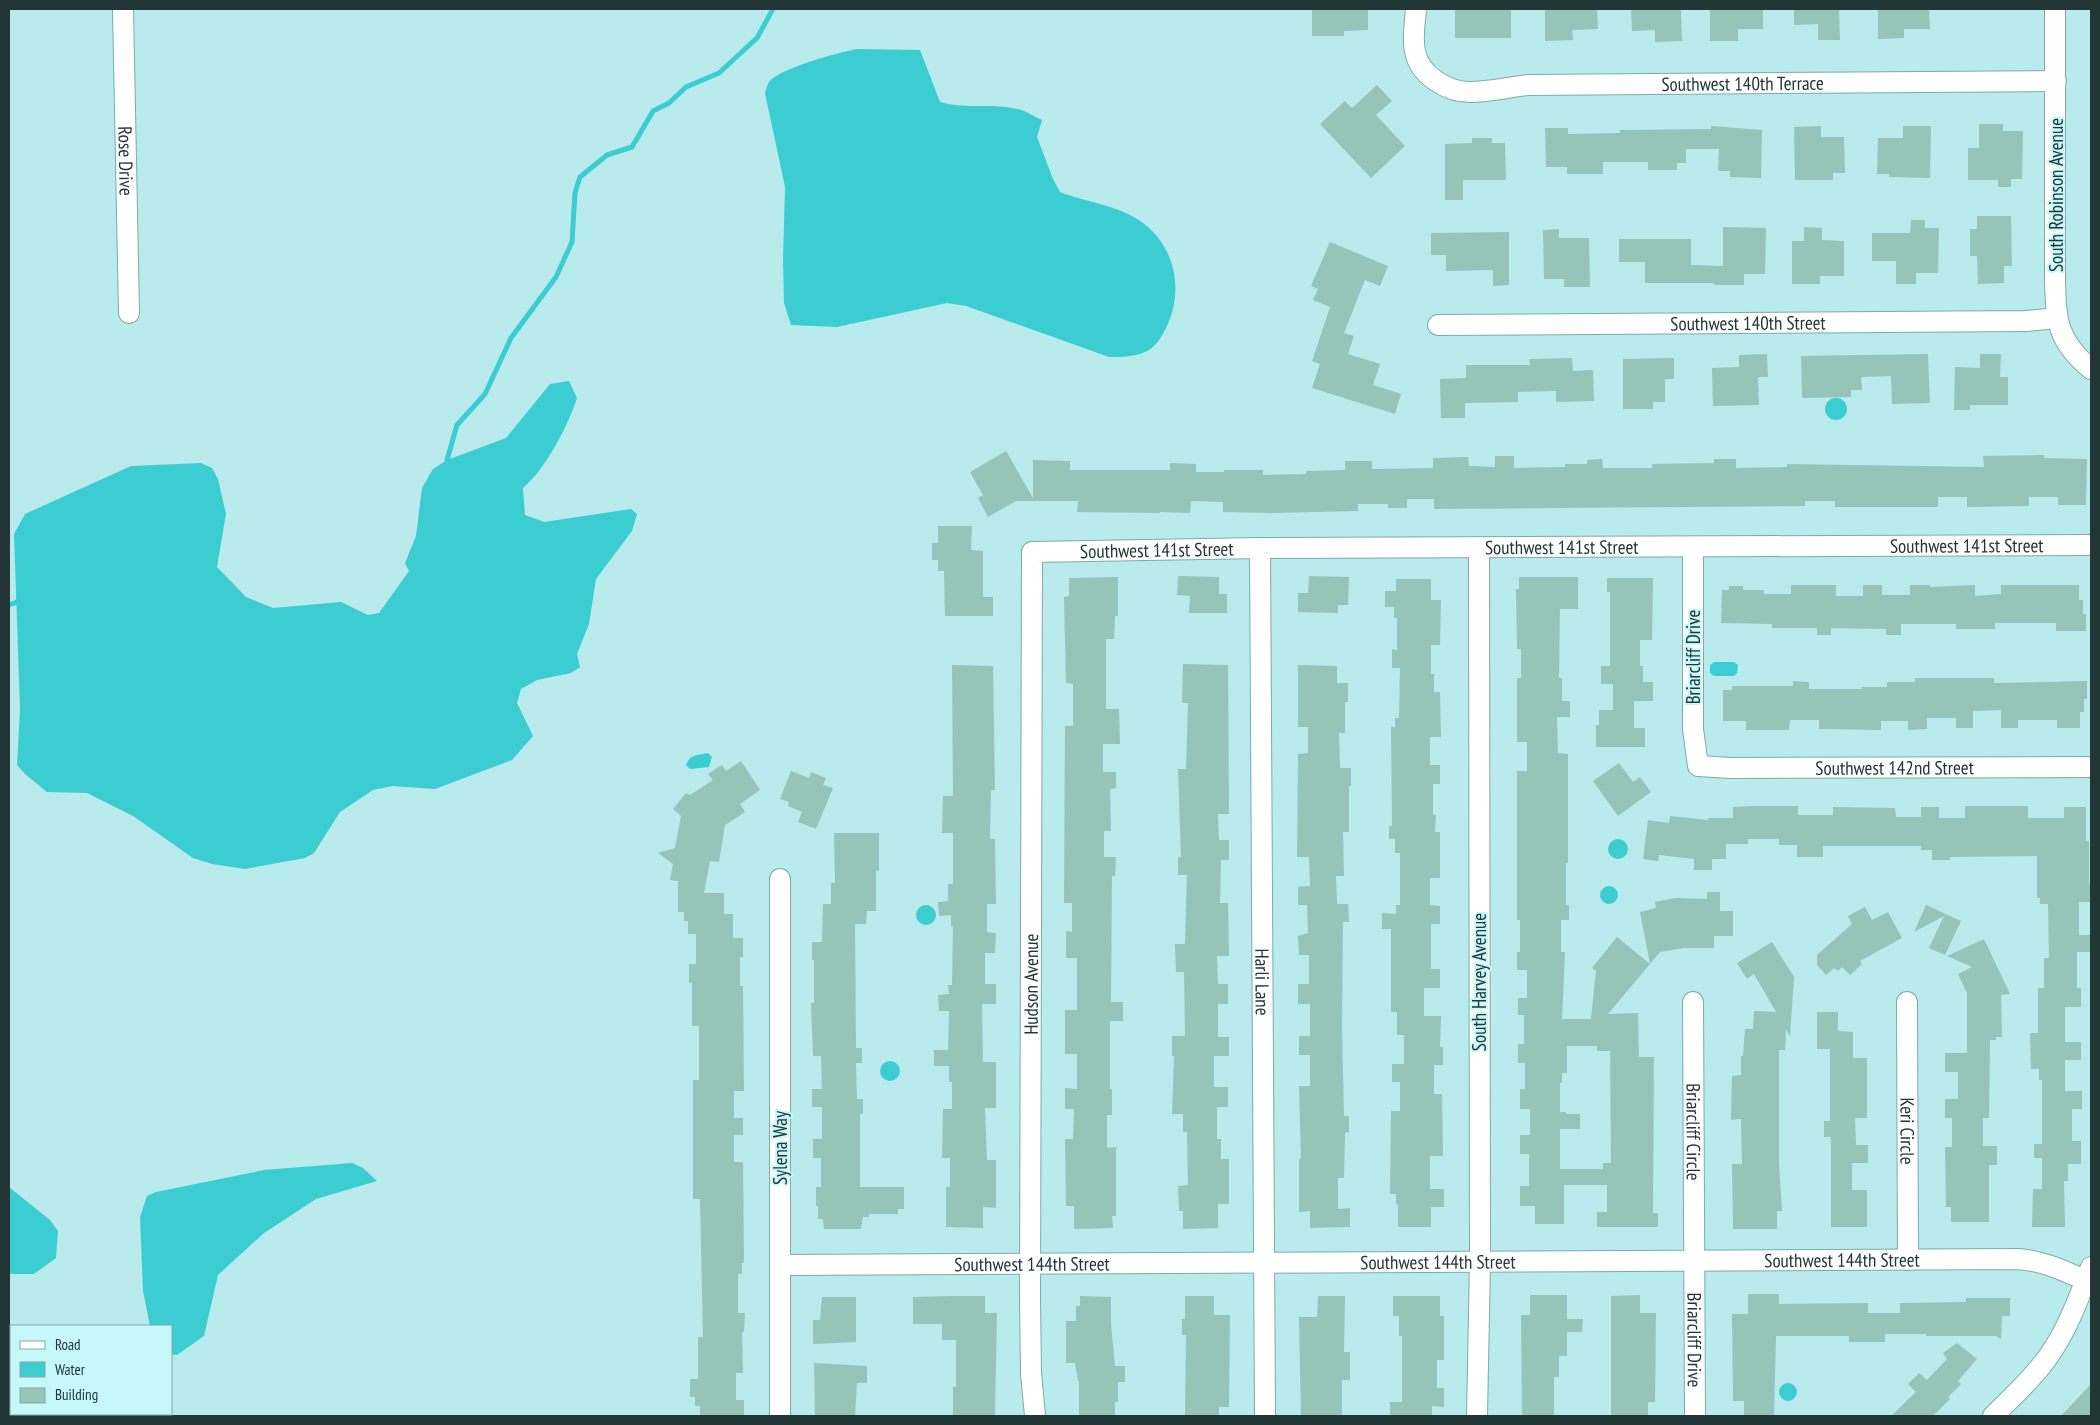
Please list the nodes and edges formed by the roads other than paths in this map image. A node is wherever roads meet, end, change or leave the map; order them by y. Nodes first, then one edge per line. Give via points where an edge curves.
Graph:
1 (123, 9) edge
2 (1416, 9) edge
3 (2054, 9) edge
4 (2056, 81) junction
5 (129, 313) dead end
6 (2057, 318) junction
7 (1438, 325) dead end
8 (2091, 369) edge
9 (2091, 545) edge
10 (1694, 547) junction
11 (1260, 548) junction
12 (1479, 548) junction
13 (1032, 552) joint
14 (1698, 766) joint
15 (2091, 767) edge
16 (780, 879) dead end
17 (1693, 1002) dead end
18 (1907, 1002) dead end
19 (1908, 1260) junction
20 (1265, 1262) junction
21 (1480, 1262) junction
22 (1694, 1262) junction
23 (1030, 1263) junction
24 (780, 1264) junction
25 (2090, 1277) edge
26 (780, 1416) edge
27 (1035, 1416) edge
28 (1265, 1416) edge
29 (1477, 1416) edge
30 (1695, 1416) edge
31 (1993, 1416) edge

1 - 5 street, Rose Drive
2 - 4 street, Southwest 140th Terrace via 1414,36 1419,63 1432,78 1453,89 1470,92 1528,85
3 - 4 street, South Robinson Avenue
4 - 6 street, South Robinson Avenue
6 - 7 street, Southwest 140th Street via 2017,321
6 - 8 street, South Robinson Avenue via 2062,335
9 - 10 street, Southwest 141st Street
10 - 12 street, Southwest 141st Street
10 - 14 street, Briarcliff Drive via 1693,729
11 - 12 street, Southwest 141st Street
11 - 13 street, Southwest 141st Street
11 - 20 street, Harli Lane
12 - 21 street, South Harvey Avenue
13 - 23 street, Hudson Avenue
14 - 15 street, Southwest 142nd Street
16 - 24 street, Sylena Way
17 - 22 street, Briarcliff Circle
18 - 19 street, Keri Circle
19 - 22 street, Southwest 144th Street
19 - 25 street, Southwest 144th Street via 2036,1260
20 - 21 street, Southwest 144th Street
20 - 23 street, Southwest 144th Street
20 - 28 street, Harli Lane
21 - 22 street, Southwest 144th Street
21 - 29 street, South Harvey Avenue
22 - 30 street, Briarcliff Drive
23 - 24 street, Southwest 144th Street
23 - 27 street, Hudson Avenue via 1031,1373
24 - 26 street, Sylena Way
25 - 31 street via 2054,1348

